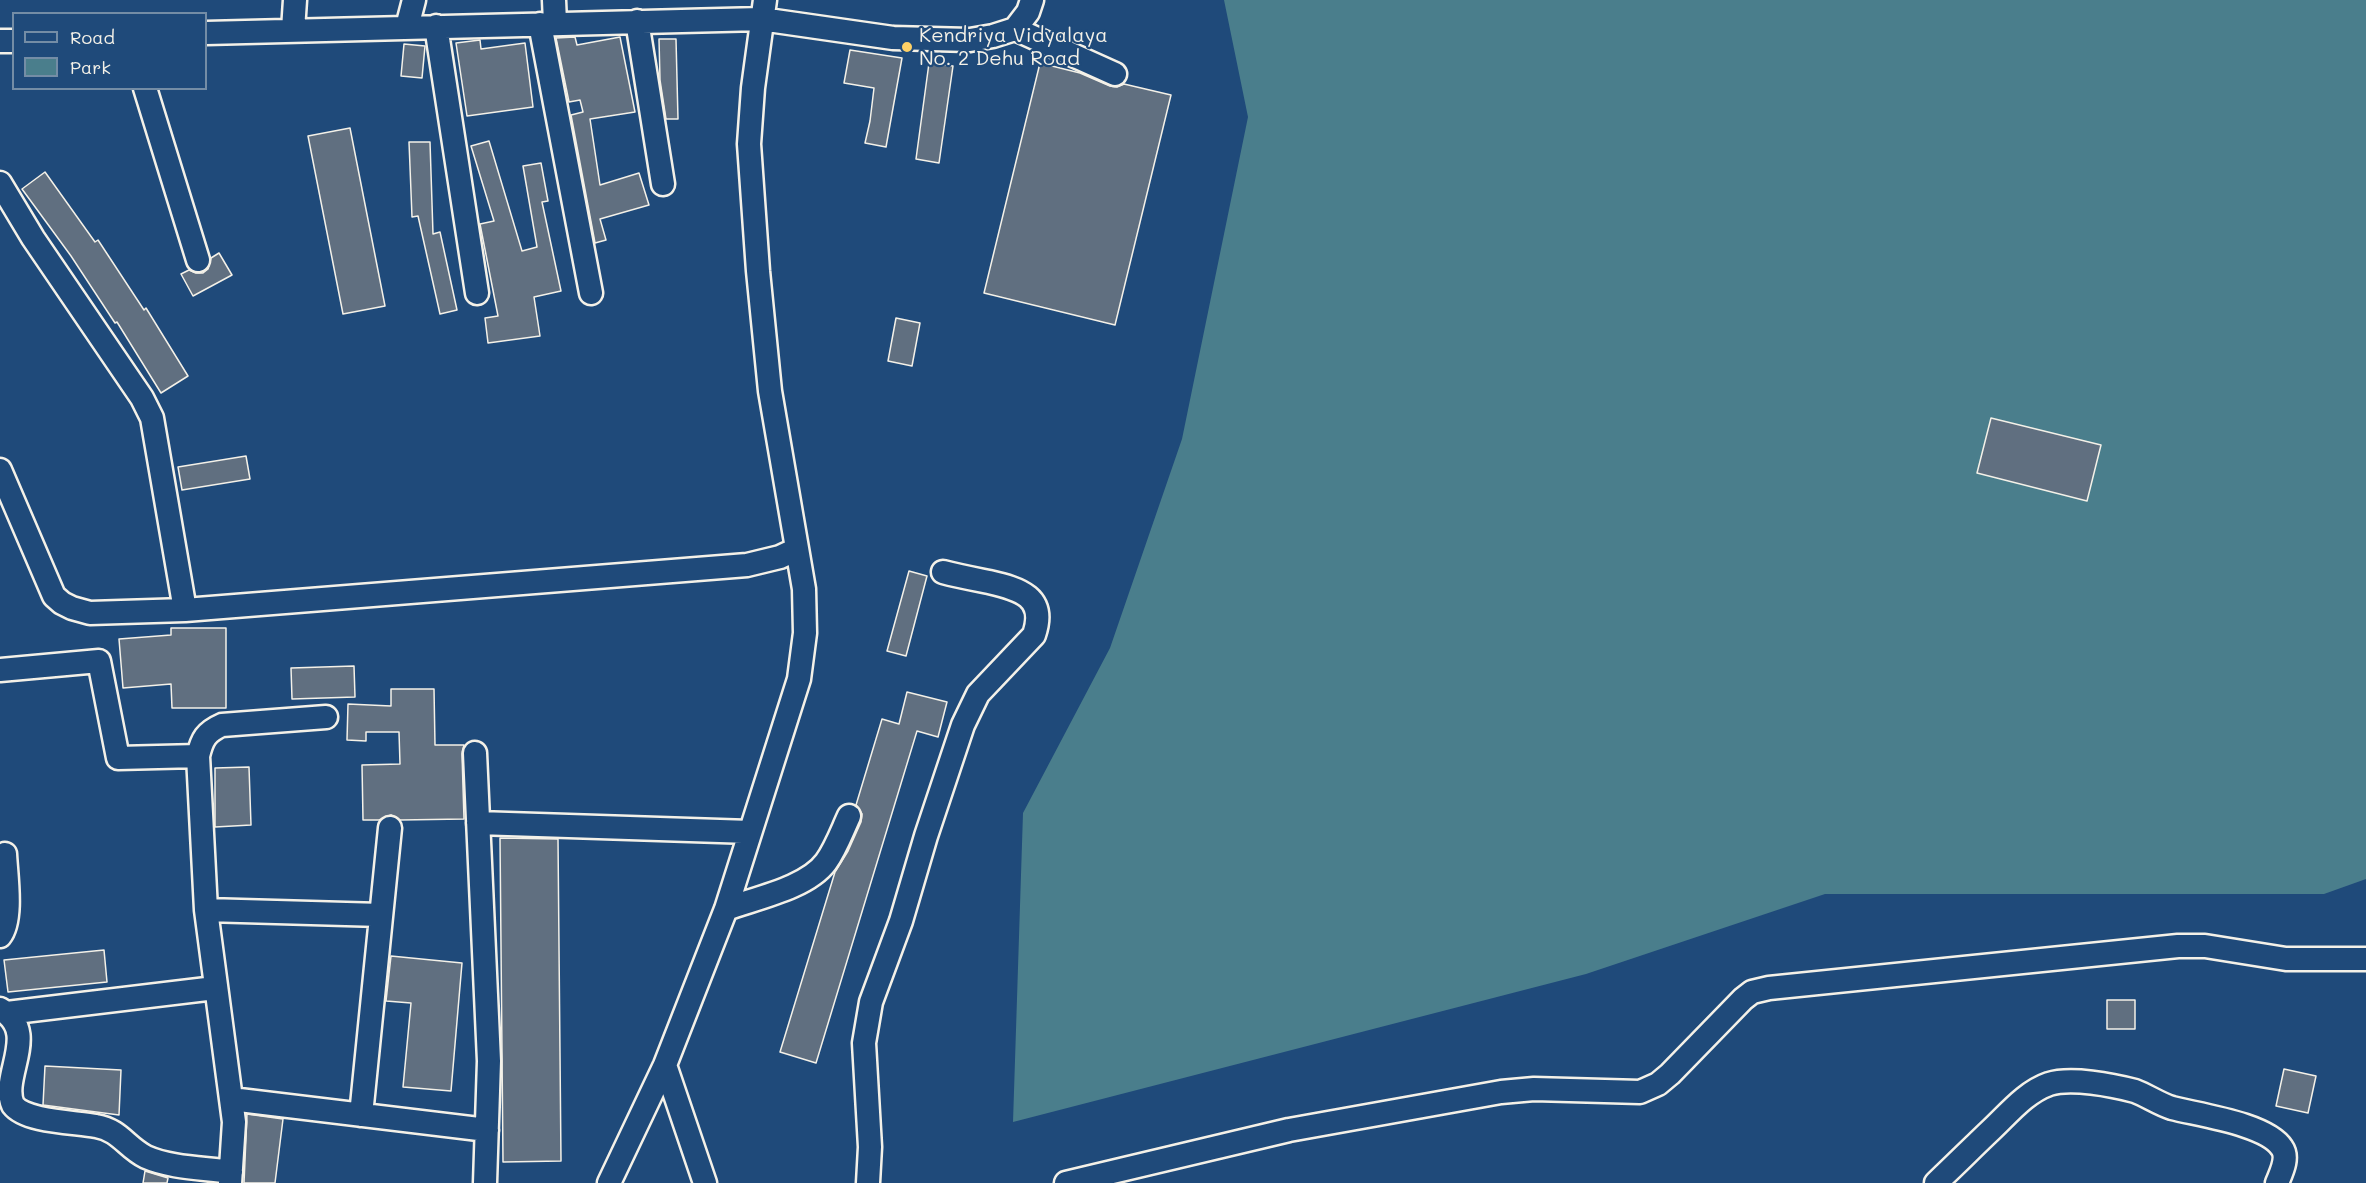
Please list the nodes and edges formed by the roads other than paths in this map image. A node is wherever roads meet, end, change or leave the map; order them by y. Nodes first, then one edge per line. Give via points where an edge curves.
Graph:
1 (295, 0) edge
2 (414, 0) edge
3 (554, 0) edge
4 (1032, 0) edge
5 (763, 10) edge
6 (637, 21) junction
7 (548, 23) junction
8 (436, 26) junction
9 (406, 27) junction
10 (1015, 29) junction
11 (292, 30) junction
12 (207, 33) edge
13 (1114, 74) dead end
14 (146, 90) edge
15 (0, 183) edge
16 (663, 184) dead end
17 (198, 260) dead end
18 (477, 293) dead end
19 (591, 293) dead end
20 (0, 470) edge
21 (797, 549) junction
22 (943, 572) dead end
23 (185, 610) junction
24 (0, 670) edge
25 (326, 717) dead end
26 (475, 753) dead end
27 (198, 756) junction
28 (849, 816) dead end
29 (478, 824) junction
30 (390, 828) dead end
31 (750, 832) junction
32 (5, 854) dead end
33 (726, 909) junction
34 (206, 910) junction
35 (381, 915) junction
36 (0, 936) edge
37 (2366, 959) edge
38 (216, 988) junction
39 (3, 1011) edge
40 (665, 1065) junction
41 (231, 1100) junction
42 (361, 1115) junction
43 (487, 1130) junction
44 (231, 1177) edge
45 (485, 1183) edge
46 (609, 1183) edge
47 (705, 1183) edge
48 (867, 1183) edge
49 (1066, 1183) edge
50 (1936, 1183) edge
51 (2277, 1183) edge

1 - 11 lane
2 - 9 lane
3 - 7 lane
4 - 10 lane
5 - 6 lane
5 - 10 lane via 893,38 970,39
5 - 21 lane via 749,144 770,391
6 - 7 lane
6 - 16 lane
7 - 8 lane
7 - 19 lane
8 - 9 lane
8 - 18 lane
9 - 11 lane
10 - 13 lane
11 - 12 lane
14 - 17 lane
15 - 23 lane via 152,418
20 - 23 lane via 54,596 62,603 90,613
21 - 23 lane via 747,565
21 - 31 lane via 804,589 805,633 799,679
22 - 48 lane via 1024,592 1037,609 1038,623 1034,635 978,694 963,725 871,1002 864,1043 870,1147
24 - 27 lane via 99,661 118,758
25 - 27 lane via 222,725 208,731
26 - 29 lane
27 - 34 lane
28 - 33 lane via 826,862 813,874 800,883
29 - 31 lane
29 - 43 lane via 489,1061
30 - 35 lane
31 - 33 lane
32 - 36 lane via 7,914
33 - 40 lane
34 - 35 lane
34 - 38 lane
35 - 42 lane
37 - 49 lane via 2286,959 2205,946 2178,946 1769,988 1743,999 1664,1079 1640,1092 1501,1092 1289,1130
38 - 39 lane
38 - 41 lane
39 - 44 lane via 15,1022 9,1094 21,1112 109,1129 145,1156
40 - 46 lane
40 - 47 lane
41 - 42 lane
41 - 44 lane
42 - 43 lane
43 - 45 lane
50 - 51 lane via 2025,1097 2049,1084 2067,1082 2134,1091 2170,1107 2223,1119 2267,1136 2284,1151

